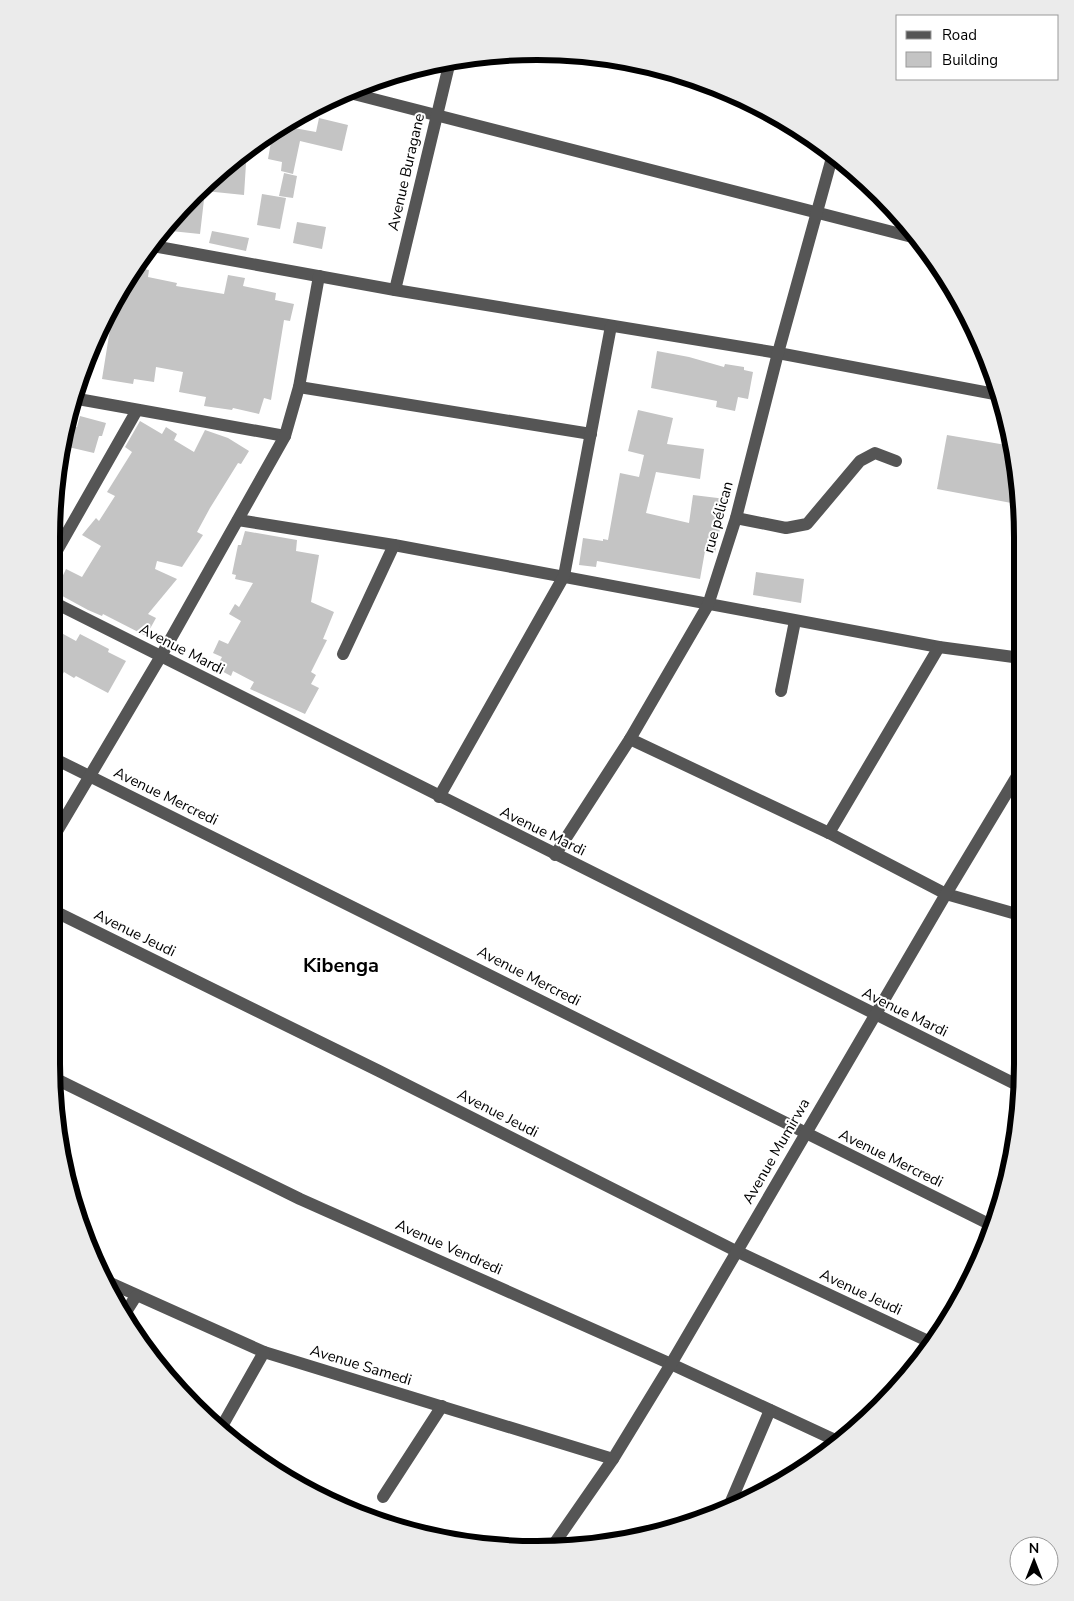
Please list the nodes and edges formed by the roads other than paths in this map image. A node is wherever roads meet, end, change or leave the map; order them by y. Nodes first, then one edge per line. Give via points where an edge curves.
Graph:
1 (448, 68) edge
2 (357, 95) edge
3 (436, 117) junction
4 (831, 162) edge
5 (818, 213) junction
6 (906, 235) edge
7 (159, 247) edge
8 (319, 276) junction
9 (395, 290) junction
10 (611, 326) junction
11 (778, 353) junction
12 (299, 387) junction
13 (992, 394) edge
14 (80, 399) edge
15 (137, 410) junction
16 (591, 434) junction
17 (285, 436) junction
18 (896, 461) dead end
19 (736, 518) junction
20 (238, 520) junction
21 (60, 545) edge
22 (394, 545) junction
23 (564, 576) junction
24 (708, 605) junction
25 (60, 606) edge
26 (795, 621) junction
27 (939, 647) junction
28 (343, 654) dead end
29 (160, 656) junction
30 (1014, 657) edge
31 (781, 691) dead end
32 (630, 739) junction
33 (60, 761) edge
34 (90, 776) junction
35 (1014, 784) edge
36 (439, 797) junction
37 (60, 826) edge
38 (829, 833) junction
39 (555, 854) junction
40 (946, 894) junction
41 (1014, 913) edge
42 (60, 914) edge
43 (875, 1015) junction
44 (61, 1081) edge
45 (1013, 1083) edge
46 (805, 1134) junction
47 (987, 1223) edge
48 (736, 1251) junction
49 (115, 1285) edge
50 (136, 1296) junction
51 (128, 1309) edge
52 (926, 1340) edge
53 (264, 1352) junction
54 (671, 1364) junction
55 (442, 1406) junction
56 (770, 1410) junction
57 (223, 1424) edge
58 (832, 1438) edge
59 (613, 1459) junction
60 (383, 1497) dead end
61 (732, 1500) edge
62 (557, 1540) edge

1 - 3 street, Avenue Buragane
2 - 3 street
3 - 5 street
3 - 9 street, Avenue Buragane
4 - 5 street, rue pélican
5 - 6 street
5 - 11 street, rue pélican
7 - 8 street
8 - 9 street
8 - 12 street
9 - 10 street
10 - 11 street
10 - 16 street
11 - 13 street
11 - 19 street, rue pélican
12 - 16 street
12 - 17 street
14 - 15 street
15 - 17 street
15 - 21 street
16 - 23 street
17 - 20 street
18 - 19 street via 875,452 860,461 807,524 786,528
19 - 24 street, rue pélican
20 - 22 street
20 - 29 street
22 - 23 street
22 - 28 street
23 - 24 street
23 - 36 street
24 - 26 street
24 - 32 street, rue pélican
25 - 29 street, Avenue Mardi
26 - 27 street
26 - 31 street
27 - 30 street
27 - 38 street
29 - 34 street
29 - 36 street, Avenue Mardi
32 - 38 street
32 - 39 street, rue pélican
33 - 34 street, Avenue Mercredi
34 - 37 street
34 - 46 street, Avenue Mercredi
35 - 40 street, Avenue Mumirwa
36 - 39 street, Avenue Mardi
38 - 40 street
39 - 43 street, Avenue Mardi
40 - 41 street
40 - 43 street, Avenue Mumirwa
42 - 48 street, Avenue Jeudi via 379,1070
43 - 45 street, Avenue Mardi
43 - 46 street, Avenue Mumirwa
44 - 54 street, Avenue Vendredi via 300,1199
46 - 47 street, Avenue Mercredi
46 - 48 street, Avenue Mumirwa
48 - 52 street, Avenue Jeudi
48 - 54 street, Avenue Mumirwa
49 - 50 street, Avenue Samedi
50 - 51 street
50 - 53 street, Avenue Samedi
53 - 55 street, Avenue Samedi
53 - 57 street
54 - 56 street, Avenue Vendredi
54 - 59 street, Avenue Mumirwa
55 - 59 street, Avenue Samedi
55 - 60 street
56 - 58 street, Avenue Vendredi
56 - 61 street
59 - 62 street, Avenue Mumirwa

